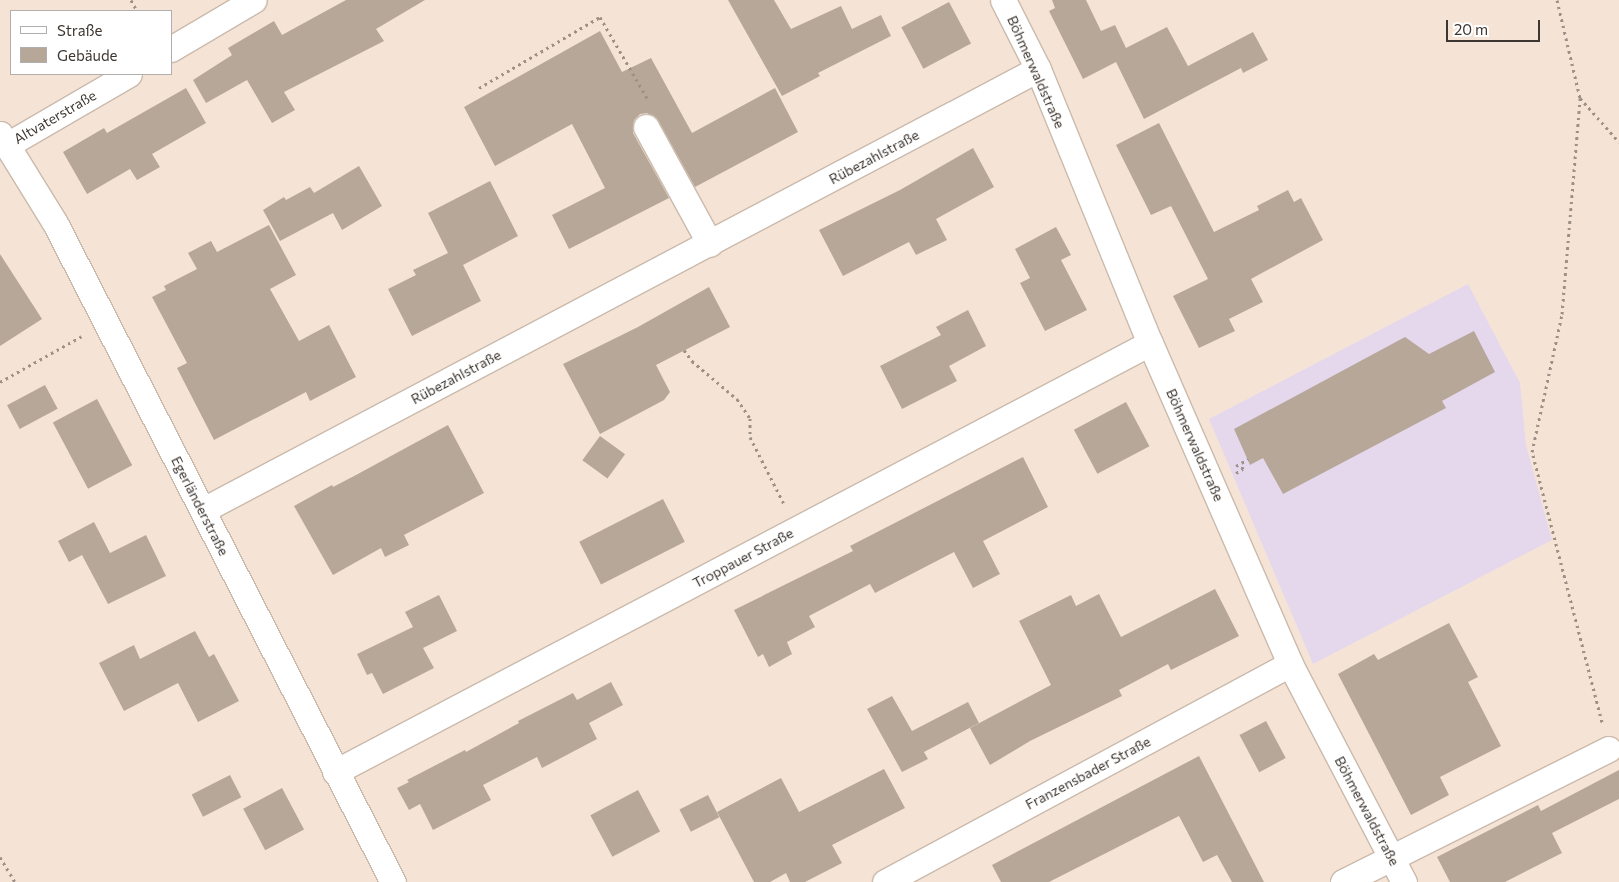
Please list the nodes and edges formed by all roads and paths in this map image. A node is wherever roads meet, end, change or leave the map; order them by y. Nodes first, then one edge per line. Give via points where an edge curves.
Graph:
1 (254, 0) edge
2 (1003, 0) edge
3 (1557, 0) edge
4 (172, 48) edge
5 (1038, 69) junction
6 (127, 75) edge
7 (479, 88) dead end
8 (1580, 98) junction
9 (646, 127) joint
10 (3, 140) edge
11 (1619, 142) edge
12 (710, 244) junction
13 (107, 322) junction
14 (1150, 343) junction
15 (684, 350) dead end
16 (0, 382) edge
17 (1248, 459) dead end
18 (1237, 466) dead end
19 (203, 510) junction
20 (797, 529) junction
21 (1290, 664) junction
22 (1609, 749) joint
23 (335, 772) junction
24 (0, 857) edge
25 (1391, 857) junction
26 (14, 882) edge
27 (394, 882) edge
28 (885, 882) edge
29 (1343, 882) edge
30 (1404, 882) edge

1 - 4 street
2 - 5 street, Böhmerwaldstraße
3 - 8 path
5 - 12 street, Rübezahlstraße
5 - 14 street, Böhmerwaldstraße
6 - 10 street, Altvaterstraße
7 - 9 path via 600,17 650,105
8 - 11 path
8 - 22 path via 1562,314 1532,452
9 - 12 street
10 - 13 street, Egerländerstraße via 55,223
12 - 19 street, Rübezahlstraße
13 - 16 path
13 - 19 street, Egerländerstraße
14 - 20 street, Troppauer Straße
14 - 21 street, Böhmerwaldstraße
15 - 20 path via 692,362 737,399 750,418 750,437
17 - 18 path
19 - 23 street, Egerländerstraße
20 - 23 street, Troppauer Straße
21 - 25 street, Böhmerwaldstraße
21 - 28 street, Franzensbader Straße
22 - 25 street
23 - 27 street, Egerländerstraße
24 - 26 path
25 - 29 street
25 - 30 street, Böhmerwaldstraße

